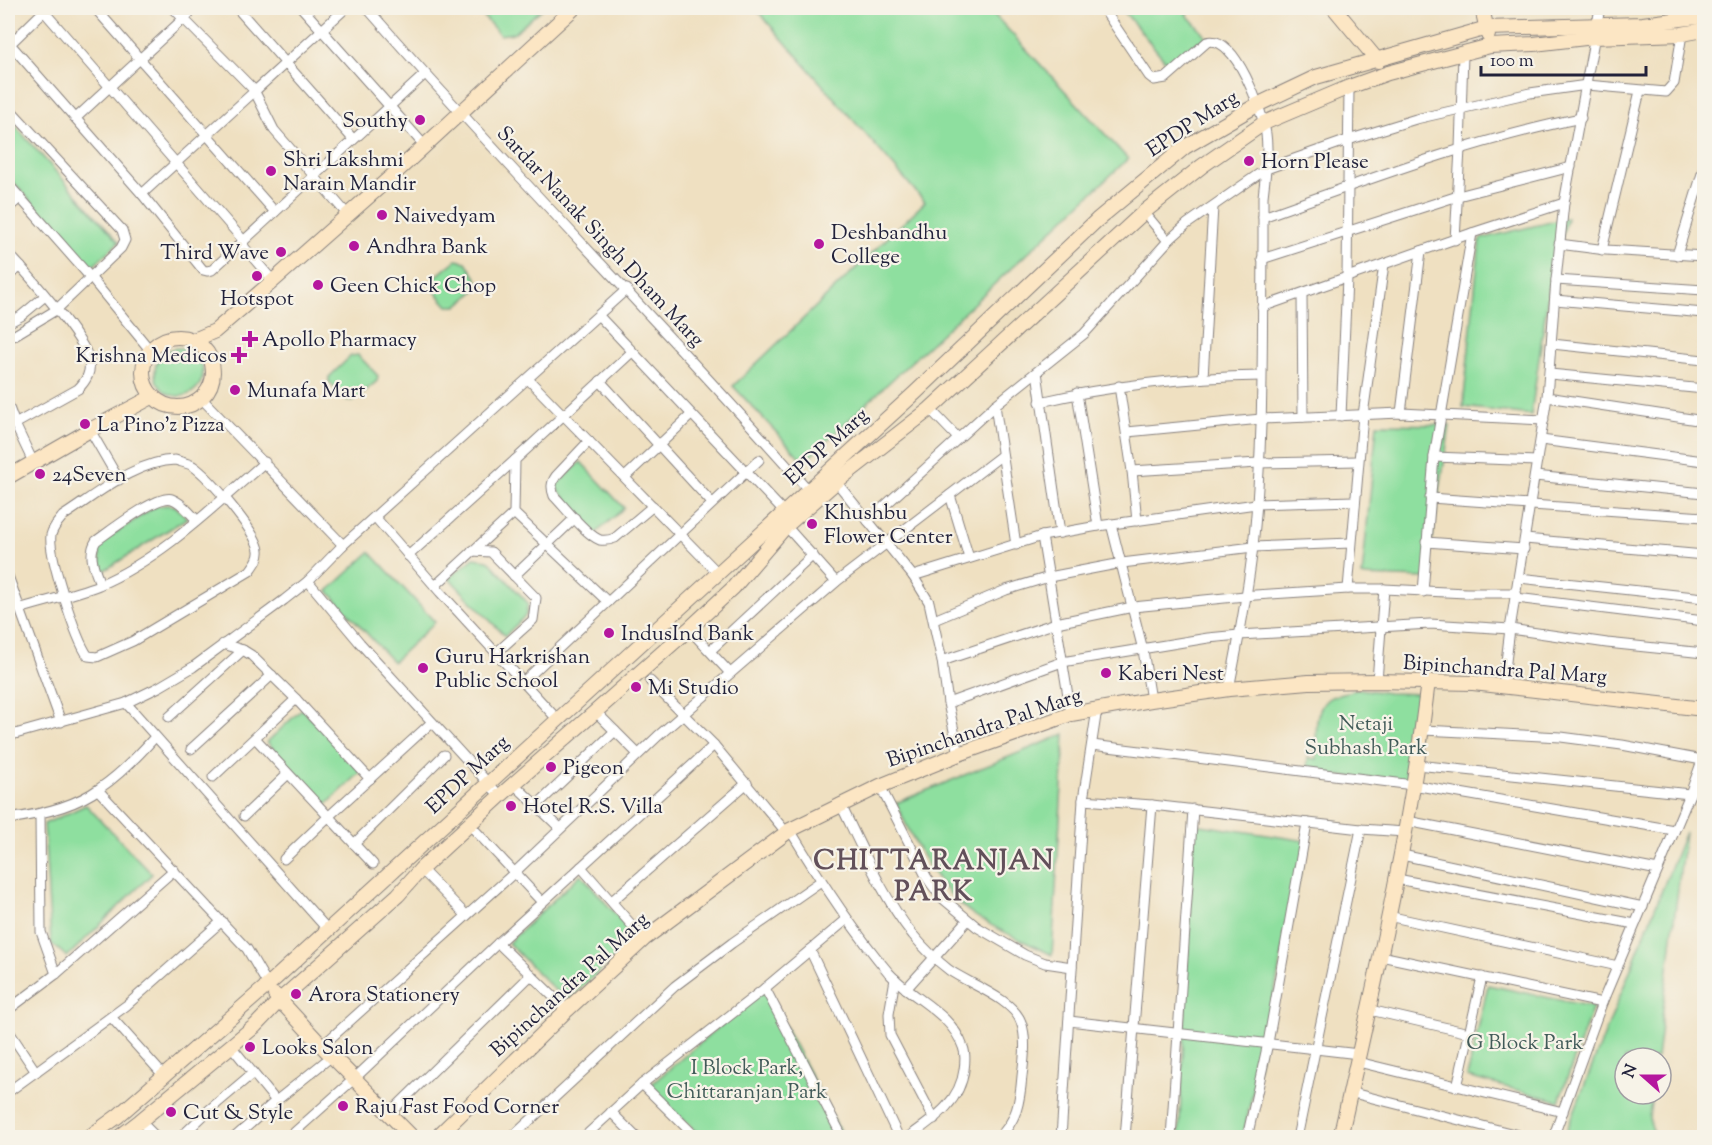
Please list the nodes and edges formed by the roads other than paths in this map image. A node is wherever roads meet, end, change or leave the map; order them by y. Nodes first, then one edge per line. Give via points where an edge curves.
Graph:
1 (95, 8) edge
2 (173, 8) edge
3 (195, 8) edge
4 (237, 8) edge
5 (302, 8) edge
6 (346, 8) edge
7 (367, 8) edge
8 (574, 8) edge
9 (1103, 8) edge
10 (1334, 8) edge
11 (1482, 8) edge
12 (1600, 8) edge
13 (44, 9) edge
14 (1704, 16) edge
15 (183, 18) junction
16 (1487, 28) junction
17 (322, 30) junction
18 (1704, 30) edge
19 (1595, 31) junction
20 (1682, 34) junction
21 (9, 45) edge
22 (1490, 46) junction
23 (1463, 54) junction
24 (139, 59) junction
25 (1378, 61) junction
26 (286, 63) junction
27 (425, 74) junction
28 (1587, 85) junction
29 (1349, 87) junction
30 (109, 88) junction
31 (254, 90) junction
32 (1640, 91) junction
33 (1257, 105) junction
34 (390, 106) junction
35 (8, 107) edge
36 (1462, 107) junction
37 (461, 111) junction
38 (76, 118) junction
39 (1581, 118) junction
40 (1264, 123) junction
41 (208, 134) junction
42 (353, 139) junction
43 (1347, 140) junction
44 (424, 145) junction
45 (1460, 149) junction
46 (176, 163) junction
47 (1704, 166) edge
48 (1571, 167) junction
49 (1266, 169) junction
50 (315, 175) junction
51 (8, 184) edge
52 (1347, 187) junction
53 (142, 194) junction
54 (1458, 196) junction
55 (20, 198) junction
56 (1564, 203) junction
57 (1213, 207) junction
58 (8, 208) edge
59 (275, 212) junction
60 (1144, 212) junction
61 (347, 214) junction
62 (1263, 218) junction
63 (1347, 230) junction
64 (1473, 233) junction
65 (243, 240) junction
66 (1455, 240) junction
67 (1168, 241) junction
68 (1559, 244) junction
69 (1602, 250) junction
70 (1421, 251) junction
71 (8, 253) edge
72 (1677, 255) junction
73 (1704, 256) edge
74 (1262, 259) junction
75 (1384, 264) junction
76 (21, 267) junction
77 (8, 275) edge
78 (91, 278) junction
79 (1347, 278) junction
80 (1556, 280) junction
81 (273, 281) junction
82 (627, 290) junction
83 (1704, 290) edge
84 (1302, 295) junction
85 (45, 296) junction
86 (1555, 300) junction
87 (1262, 307) junction
88 (57, 310) junction
89 (1704, 312) edge
90 (599, 316) junction
91 (8, 323) edge
92 (215, 331) junction
93 (8, 339) edge
94 (194, 340) junction
95 (1552, 344) junction
96 (150, 350) junction
97 (632, 352) junction
98 (208, 354) junction
99 (1704, 360) edge
100 (1037, 372) junction
101 (1550, 374) junction
102 (1261, 376) junction
103 (528, 378) junction
104 (1203, 378) junction
105 (600, 381) junction
106 (1119, 386) junction
107 (1704, 389) edge
108 (1077, 393) junction
109 (152, 397) junction
110 (1547, 397) junction
111 (202, 399) junction
112 (1040, 402) junction
113 (8, 405) edge
114 (995, 405) junction
115 (930, 409) junction
116 (1401, 413) junction
117 (1441, 414) junction
118 (564, 415) junction
119 (692, 415) junction
120 (1363, 415) junction
121 (1341, 416) junction
122 (1303, 417) junction
123 (1261, 419) junction
124 (1544, 420) junction
125 (1704, 421) edge
126 (15, 424) junction
127 (90, 430) junction
128 (1126, 432) junction
129 (958, 438) junction
130 (1541, 440) junction
131 (589, 441) junction
132 (659, 445) junction
133 (1002, 455) junction
134 (1434, 457) junction
135 (515, 460) junction
136 (759, 460) dead end
137 (1358, 461) junction
138 (1538, 461) junction
139 (1704, 461) edge
140 (33, 462) junction
141 (265, 462) junction
142 (1258, 463) junction
143 (1132, 471) junction
144 (745, 472) junction
145 (1535, 476) junction
146 (8, 477) edge
147 (625, 477) junction
148 (832, 477) junction
149 (119, 480) junction
150 (1704, 493) edge
151 (813, 494) junction
152 (950, 495) junction
153 (224, 498) junction
154 (1430, 498) junction
155 (1354, 501) junction
156 (712, 503) junction
157 (1256, 504) junction
158 (1531, 504) junction
159 (653, 506) junction
160 (514, 513) junction
161 (375, 517) junction
162 (1704, 517) edge
163 (575, 518) junction
164 (785, 519) junction
165 (197, 520) junction
166 (868, 521) junction
167 (1137, 521) junction
168 (1111, 524) junction
169 (1098, 526) junction
170 (1060, 533) junction
171 (679, 534) junction
172 (1042, 536) junction
173 (1426, 542) junction
174 (1351, 543) junction
175 (1524, 544) junction
176 (343, 545) junction
177 (548, 545) junction
178 (886, 545) junction
179 (1016, 545) junction
180 (1253, 547) junction
181 (472, 551) junction
182 (813, 555) junction
183 (1704, 555) edge
184 (408, 556) junction
185 (969, 558) junction
186 (1122, 563) junction
187 (717, 572) junction
188 (8, 576) edge
189 (514, 576) junction
190 (913, 576) junction
191 (1049, 577) junction
192 (1519, 578) junction
193 (308, 581) junction
194 (836, 582) junction
195 (100, 584) junction
196 (438, 589) junction
197 (1348, 589) junction
198 (1384, 589) junction
199 (1423, 592) junction
200 (63, 596) junction
201 (1246, 596) junction
202 (1516, 596) junction
203 (1704, 598) edge
204 (608, 602) junction
205 (1133, 607) junction
206 (19, 609) junction
207 (934, 620) junction
208 (1704, 621) edge
209 (1056, 623) junction
210 (1382, 627) junction
211 (689, 629) junction
212 (1510, 629) junction
213 (1239, 635) junction
214 (223, 644) junction
215 (243, 650) junction
216 (1143, 650) junction
217 (710, 651) junction
218 (496, 653) junction
219 (1704, 653) edge
220 (942, 661) junction
221 (1062, 662) junction
222 (730, 673) junction
223 (272, 675) junction
224 (650, 681) dead end
225 (1377, 681) junction
226 (1428, 681) junction
227 (523, 682) junction
228 (1503, 686) junction
229 (1229, 689) junction
230 (296, 699) junction
231 (1151, 700) junction
232 (126, 703) junction
233 (948, 704) junction
234 (1097, 709) junction
235 (1704, 709) edge
236 (596, 712) junction
237 (1071, 714) junction
238 (682, 715) junction
239 (169, 717) dead end
240 (558, 720) junction
241 (61, 722) junction
242 (431, 723) junction
243 (1423, 730) junction
244 (615, 731) junction
245 (8, 736) edge
246 (155, 737) junction
247 (255, 738) junction
248 (714, 745) junction
249 (1092, 745) junction
250 (191, 749) dead end
251 (638, 754) junction
252 (959, 754) junction
253 (444, 755) dead end
254 (1703, 757) edge
255 (1417, 765) junction
256 (288, 774) junction
257 (213, 777) dead end
258 (370, 779) junction
259 (489, 783) junction
260 (747, 783) junction
261 (514, 784) junction
262 (1413, 785) junction
263 (880, 786) junction
264 (98, 790) junction
265 (1690, 794) junction
266 (500, 796) junction
267 (1083, 800) junction
268 (840, 803) junction
269 (537, 805) junction
270 (1152, 805) junction
271 (1193, 809) junction
272 (40, 814) junction
273 (244, 816) dead end
274 (328, 817) junction
275 (8, 819) edge
276 (1307, 823) junction
277 (470, 825) junction
278 (1406, 826) junction
279 (560, 828) junction
280 (1361, 829) junction
281 (1674, 830) junction
282 (788, 831) junction
283 (354, 844) junction
284 (1402, 855) junction
285 (285, 860) dead end
286 (374, 864) dead end
287 (580, 867) junction
288 (421, 869) junction
289 (174, 870) junction
290 (1658, 870) junction
291 (514, 873) junction
292 (1397, 879) junction
293 (821, 881) junction
294 (612, 901) junction
295 (542, 902) junction
296 (1642, 907) junction
297 (466, 915) junction
298 (1388, 916) junction
299 (846, 920) junction
300 (968, 920) junction
301 (222, 921) junction
302 (1635, 924) junction
303 (328, 930) junction
304 (644, 939) junction
305 (498, 943) junction
306 (810, 950) junction
307 (1381, 956) junction
308 (934, 958) junction
309 (1618, 966) junction
310 (1072, 967) junction
311 (56, 974) junction
312 (531, 975) junction
313 (1482, 977) junction
314 (895, 979) junction
315 (268, 985) junction
316 (765, 988) junction
317 (906, 989) junction
318 (279, 1001) junction
319 (1602, 1003) junction
320 (8, 1010) edge
321 (567, 1010) junction
322 (1370, 1010) junction
323 (111, 1017) junction
324 (1068, 1021) junction
325 (1134, 1029) junction
326 (8, 1030) edge
327 (1178, 1034) junction
328 (1469, 1034) junction
329 (1268, 1043) junction
330 (231, 1046) junction
331 (1316, 1047) junction
332 (327, 1051) junction
333 (1358, 1058) junction
334 (36, 1072) junction
335 (253, 1073) junction
336 (165, 1077) junction
337 (355, 1078) junction
338 (642, 1084) junction
339 (1457, 1087) junction
340 (8, 1092) edge
341 (1349, 1092) junction
342 (276, 1101) junction
343 (611, 1112) junction
344 (1563, 1112) junction
345 (390, 1113) junction
346 (934, 1119) junction
347 (140, 1121) junction
348 (1340, 1136) edge
349 (88, 1137) edge
350 (118, 1137) edge
351 (157, 1137) edge
352 (180, 1137) edge
353 (234, 1137) edge
354 (288, 1137) edge
355 (413, 1137) edge
356 (436, 1137) edge
357 (511, 1137) edge
358 (584, 1137) edge
359 (637, 1137) edge
360 (697, 1137) edge
361 (843, 1137) edge
362 (899, 1137) edge
363 (907, 1137) edge
364 (998, 1137) edge
365 (1061, 1137) edge
366 (1125, 1137) edge
367 (1171, 1137) edge
368 (1247, 1137) edge
369 (1297, 1137) edge
370 (1358, 1137) edge
371 (1530, 1137) edge
372 (1553, 1137) edge

1 - 24 street
2 - 15 street
3 - 15 street
4 - 26 street
5 - 17 street
6 - 17 street
7 - 27 street, Sardar Nanak Singh Dham Marg
8 - 37 main road
9 - 33 street via 1154,80 1166,78 1214,40 1242,68
10 - 25 main road
11 - 16 main road
12 - 19 street
13 - 21 street
13 - 30 street
14 - 19 main road, EPDP Marg
15 - 24 street
15 - 31 street
16 - 19 main road, EPDP Marg
16 - 22 main road
16 - 25 main road, EPDP Marg
17 - 26 street
17 - 34 street
18 - 20 main road, EPDP Marg
19 - 20 main road, EPDP Marg
19 - 22 main road, EPDP Marg via 1534,45
19 - 28 street
20 - 32 street via 1672,87 1666,92
21 - 38 street
22 - 23 main road, EPDP Marg
23 - 29 main road, EPDP Marg
23 - 36 street
24 - 30 street
24 - 41 street
25 - 33 main road, EPDP Marg via 1316,77
26 - 31 street
26 - 42 street
27 - 34 street
27 - 37 street, Sardar Nanak Singh Dham Marg
28 - 32 street
28 - 36 street
28 - 39 street
29 - 40 main road, EPDP Marg
29 - 43 street
30 - 38 street
30 - 46 street
31 - 41 street
31 - 50 street via 274,130
32 - 69 street
33 - 40 street
33 - 148 main road, EPDP Marg via 1185,147 1124,197
34 - 42 street
34 - 44 street
35 - 78 street via 122,230 125,240 121,248
36 - 43 street
36 - 45 street
37 - 44 main road
37 - 82 street, Sardar Nanak Singh Dham Marg
38 - 53 street
39 - 45 street
39 - 48 street
40 - 49 street
40 - 60 main road, EPDP Marg
41 - 46 street
41 - 59 street
42 - 50 street
43 - 49 street
43 - 52 street
44 - 61 main road
45 - 52 street
45 - 54 street
46 - 53 street
46 - 65 street
47 - 72 street
48 - 54 street
48 - 56 street
49 - 57 street
49 - 62 street
50 - 59 street
50 - 61 street
51 - 55 street
52 - 62 street
52 - 63 street
53 - 65 street via 203,270 212,270
54 - 63 street
54 - 66 street
55 - 58 street
55 - 78 street
56 - 64 street
56 - 68 street
57 - 67 street
57 - 104 street
59 - 65 street
60 - 67 street
60 - 115 main road, EPDP Marg
61 - 81 main road
62 - 74 street
63 - 74 street
63 - 79 street
64 - 66 street
64 - 117 street
65 - 81 street via 244,247
66 - 70 street
67 - 100 street via 1098,321
68 - 69 street
68 - 80 street
69 - 72 street
70 - 75 street
70 - 116 street
71 - 76 street
72 - 73 street
74 - 87 street
75 - 79 street
75 - 120 street
76 - 77 street
76 - 85 street
78 - 88 street
78 - 96 street
79 - 84 street
79 - 121 street
80 - 83 street
80 - 86 street
81 - 92 main road
82 - 90 street
82 - 151 street, Sardar Nanak Singh Dham Marg
84 - 87 street
84 - 122 street
85 - 88 street
85 - 91 street
86 - 89 street
86 - 95 street
87 - 102 street
88 - 93 street
88 - 126 street via 89,359 86,381
90 - 97 street
90 - 103 street
92 - 94 main road
92 - 98 main road
94 - 96 main road via 169,338
94 - 98 main road
95 - 99 street
95 - 101 street
96 - 109 main road via 143,369 146,389
97 - 105 street
97 - 119 street
98 - 111 main road via 213,377
100 - 112 street
100 - 114 street
101 - 107 street
101 - 110 street
102 - 104 street
102 - 123 street
103 - 118 street
103 - 161 street
104 - 106 street
105 - 118 street
105 - 132 street
106 - 108 street
106 - 128 street
108 - 112 street
108 - 169 street
109 - 111 main road via 172,408 193,405
109 - 127 main road
110 - 124 street
110 - 125 street
111 - 141 street
112 - 170 street
113 - 126 street
114 - 129 street
114 - 133 street
115 - 129 street
115 - 148 main road, EPDP Marg
116 - 117 street
116 - 120 street
117 - 124 street
117 - 134 street
118 - 131 street
118 - 135 street
119 - 132 street
119 - 144 street
120 - 121 street
120 - 137 street
121 - 122 street
122 - 123 street
123 - 128 street
123 - 142 street
124 - 130 street
126 - 140 street
127 - 140 main road
127 - 149 street
128 - 143 street
129 - 166 street
130 - 138 street
130 - 139 street
131 - 147 street
131 - 163 street via 552,482 554,496
132 - 147 street
132 - 156 street
133 - 152 street
133 - 179 street
134 - 138 street
134 - 154 street
135 - 160 street
135 - 184 street
136 - 144 street
137 - 142 street
137 - 155 street
138 - 145 street
140 - 146 main road
141 - 153 street
141 - 176 street
142 - 143 street
142 - 157 street
143 - 167 street
144 - 156 street
144 - 164 street
145 - 150 street
145 - 158 street
147 - 159 street
148 - 151 main road, EPDP Marg
148 - 166 street
149 - 153 street via 146,465 175,460 190,464
149 - 200 street via 63,516 51,534
151 - 164 main road, EPDP Marg
152 - 178 street
152 - 185 street
153 - 165 street
153 - 200 street via 248,528 260,552 250,571 133,641 97,657 85,652
154 - 158 street
154 - 173 street
155 - 157 street
155 - 174 street
156 - 171 street
157 - 167 street
157 - 180 street
158 - 162 street
158 - 175 street
159 - 163 street via 608,541 592,535
159 - 171 street
160 - 177 street
160 - 181 street
161 - 176 street
161 - 184 street
163 - 177 street
164 - 182 street
164 - 187 main road, EPDP Marg
164 - 211 main road, EPDP Marg via 733,588
165 - 195 street via 154,553
165 - 195 street via 171,498 157,500 96,541 92,561
166 - 178 street
167 - 168 street
168 - 169 street
168 - 186 street
169 - 170 street
170 - 172 street
171 - 187 street
171 - 204 street
172 - 179 street
172 - 191 street
173 - 175 street
173 - 199 street
174 - 180 street
174 - 197 street
175 - 183 street
175 - 192 street
176 - 193 street
177 - 189 street
177 - 204 street
178 - 190 street
178 - 194 street
179 - 185 street
180 - 186 street
180 - 201 street
181 - 189 street via 491,552
181 - 196 street
182 - 194 street
182 - 217 street
184 - 196 street
185 - 190 street
186 - 191 street
186 - 205 street
187 - 240 main road, EPDP Marg
188 - 206 street
189 - 218 street via 536,598 532,620
190 - 207 street via 930,602
191 - 207 street
191 - 209 street
192 - 202 street
192 - 203 street
193 - 214 street
193 - 242 street
194 - 222 street
195 - 200 street
196 - 218 street
197 - 198 street
197 - 201 street
198 - 199 street
198 - 210 street
199 - 202 street
200 - 206 street
201 - 205 street
201 - 213 street
202 - 208 street
202 - 212 street
204 - 227 street
205 - 209 street
205 - 216 street
206 - 241 street
207 - 220 street
209 - 220 street
209 - 221 street
210 - 212 street via 1430,624
210 - 213 street
210 - 225 street
211 - 217 street
211 - 236 main road, EPDP Marg
212 - 219 street
212 - 228 street
213 - 216 street
213 - 229 street
214 - 215 street
214 - 232 street via 184,672
215 - 223 street
215 - 239 street
216 - 221 street
216 - 231 street
217 - 222 street
218 - 227 street
220 - 233 street
221 - 233 street
221 - 237 street
222 - 238 street
223 - 230 street
223 - 250 street
224 - 238 street
225 - 226 main road, Bipinchandra Pal Marg
225 - 229 main road, Bipinchandra Pal Marg
226 - 228 main road, Bipinchandra Pal Marg
226 - 243 main road
227 - 240 street
228 - 235 main road, Bipinchandra Pal Marg
229 - 231 main road, Bipinchandra Pal Marg
230 - 247 street
230 - 258 street
231 - 234 main road, Bipinchandra Pal Marg
232 - 241 street
232 - 246 street
233 - 252 street
234 - 237 main road, Bipinchandra Pal Marg
234 - 249 street
236 - 244 street
236 - 261 main road, EPDP Marg
237 - 252 main road, Bipinchandra Pal Marg
238 - 248 street
238 - 251 street
240 - 259 main road, EPDP Marg
241 - 245 street
242 - 258 street
242 - 259 street
243 - 254 street via 1561,737
243 - 255 main road
244 - 251 street
244 - 269 street
246 - 264 street
246 - 303 street
247 - 256 street
247 - 257 street
248 - 260 street
248 - 287 street
249 - 262 street
249 - 267 street
251 - 279 street
252 - 263 main road, Bipinchandra Pal Marg
253 - 283 street
254 - 265 street
255 - 262 main road
255 - 265 street
256 - 273 street
256 - 274 street
258 - 274 street
259 - 266 street
259 - 303 main road, EPDP Marg
260 - 282 street
260 - 294 street
261 - 266 main road, EPDP Marg
261 - 269 street
262 - 278 main road
262 - 281 street
263 - 268 main road, Bipinchandra Pal Marg
263 - 300 street via 927,878 941,897
264 - 272 street
264 - 289 street
265 - 281 street
266 - 277 main road, EPDP Marg
267 - 270 street
267 - 310 street
268 - 282 main road, Bipinchandra Pal Marg
268 - 308 street via 901,918
269 - 279 street
270 - 271 street
270 - 325 street
271 - 276 street
271 - 327 street
272 - 275 street
272 - 311 street via 41,932
274 - 283 street
274 - 285 street
276 - 280 street
276 - 329 street
277 - 288 main road, EPDP Marg
277 - 291 street
278 - 280 street
278 - 284 main road
278 - 290 street via 1507,839
279 - 291 street
280 - 331 street
281 - 290 street
282 - 293 street
282 - 304 main road, Bipinchandra Pal Marg
283 - 286 street
284 - 292 main road
284 - 296 street
287 - 294 street
287 - 295 street
288 - 297 street
288 - 318 main road, EPDP Marg via 398,895
289 - 301 street
289 - 311 street
290 - 296 street
291 - 295 street
291 - 297 street
292 - 298 main road
292 - 302 street
293 - 299 street
293 - 357 street via 675,986
294 - 304 street
295 - 305 street
296 - 302 street
297 - 332 street
298 - 307 main road
298 - 309 street
299 - 306 street
299 - 314 street
300 - 308 street
300 - 310 street via 1034,959
301 - 315 street via 247,949
301 - 323 street
302 - 309 street
303 - 315 main road, EPDP Marg
304 - 321 main road, Bipinchandra Pal Marg
305 - 312 street
305 - 337 street
306 - 316 street
306 - 362 street
307 - 313 street
307 - 322 main road
308 - 317 street
308 - 364 street via 1004,1001 1016,1011 1021,1022 1024,1034 1020,1099 1015,1116
309 - 319 street
310 - 324 street
311 - 320 street
312 - 321 street
312 - 345 street
313 - 319 street
313 - 328 street
314 - 317 street
314 - 346 street via 890,1035
315 - 318 main road
315 - 336 main road, EPDP Marg
316 - 338 street
316 - 361 street
317 - 346 street via 937,1011 963,1047 963,1081
318 - 330 main road, EPDP Marg
318 - 332 main road
319 - 344 street
321 - 356 main road, Bipinchandra Pal Marg
322 - 328 street
322 - 333 main road
323 - 334 street
323 - 336 street
324 - 325 street
324 - 365 street
325 - 327 street
325 - 366 street
326 - 334 street
327 - 329 street
327 - 367 street
328 - 339 street
329 - 331 street
329 - 368 street
330 - 335 street
330 - 347 main road, EPDP Marg
331 - 333 street
331 - 369 street
332 - 337 main road
332 - 342 street
333 - 339 street
333 - 341 main road
334 - 340 street
335 - 342 street
335 - 352 street
336 - 349 main road, EPDP Marg
337 - 345 main road
337 - 354 street
338 - 343 street
338 - 360 street
339 - 344 street
341 - 348 main road
341 - 371 street
342 - 353 street
343 - 358 street
343 - 359 street
344 - 372 street
345 - 355 main road
346 - 363 street
347 - 350 main road, EPDP Marg
347 - 351 street
348 - 370 street

